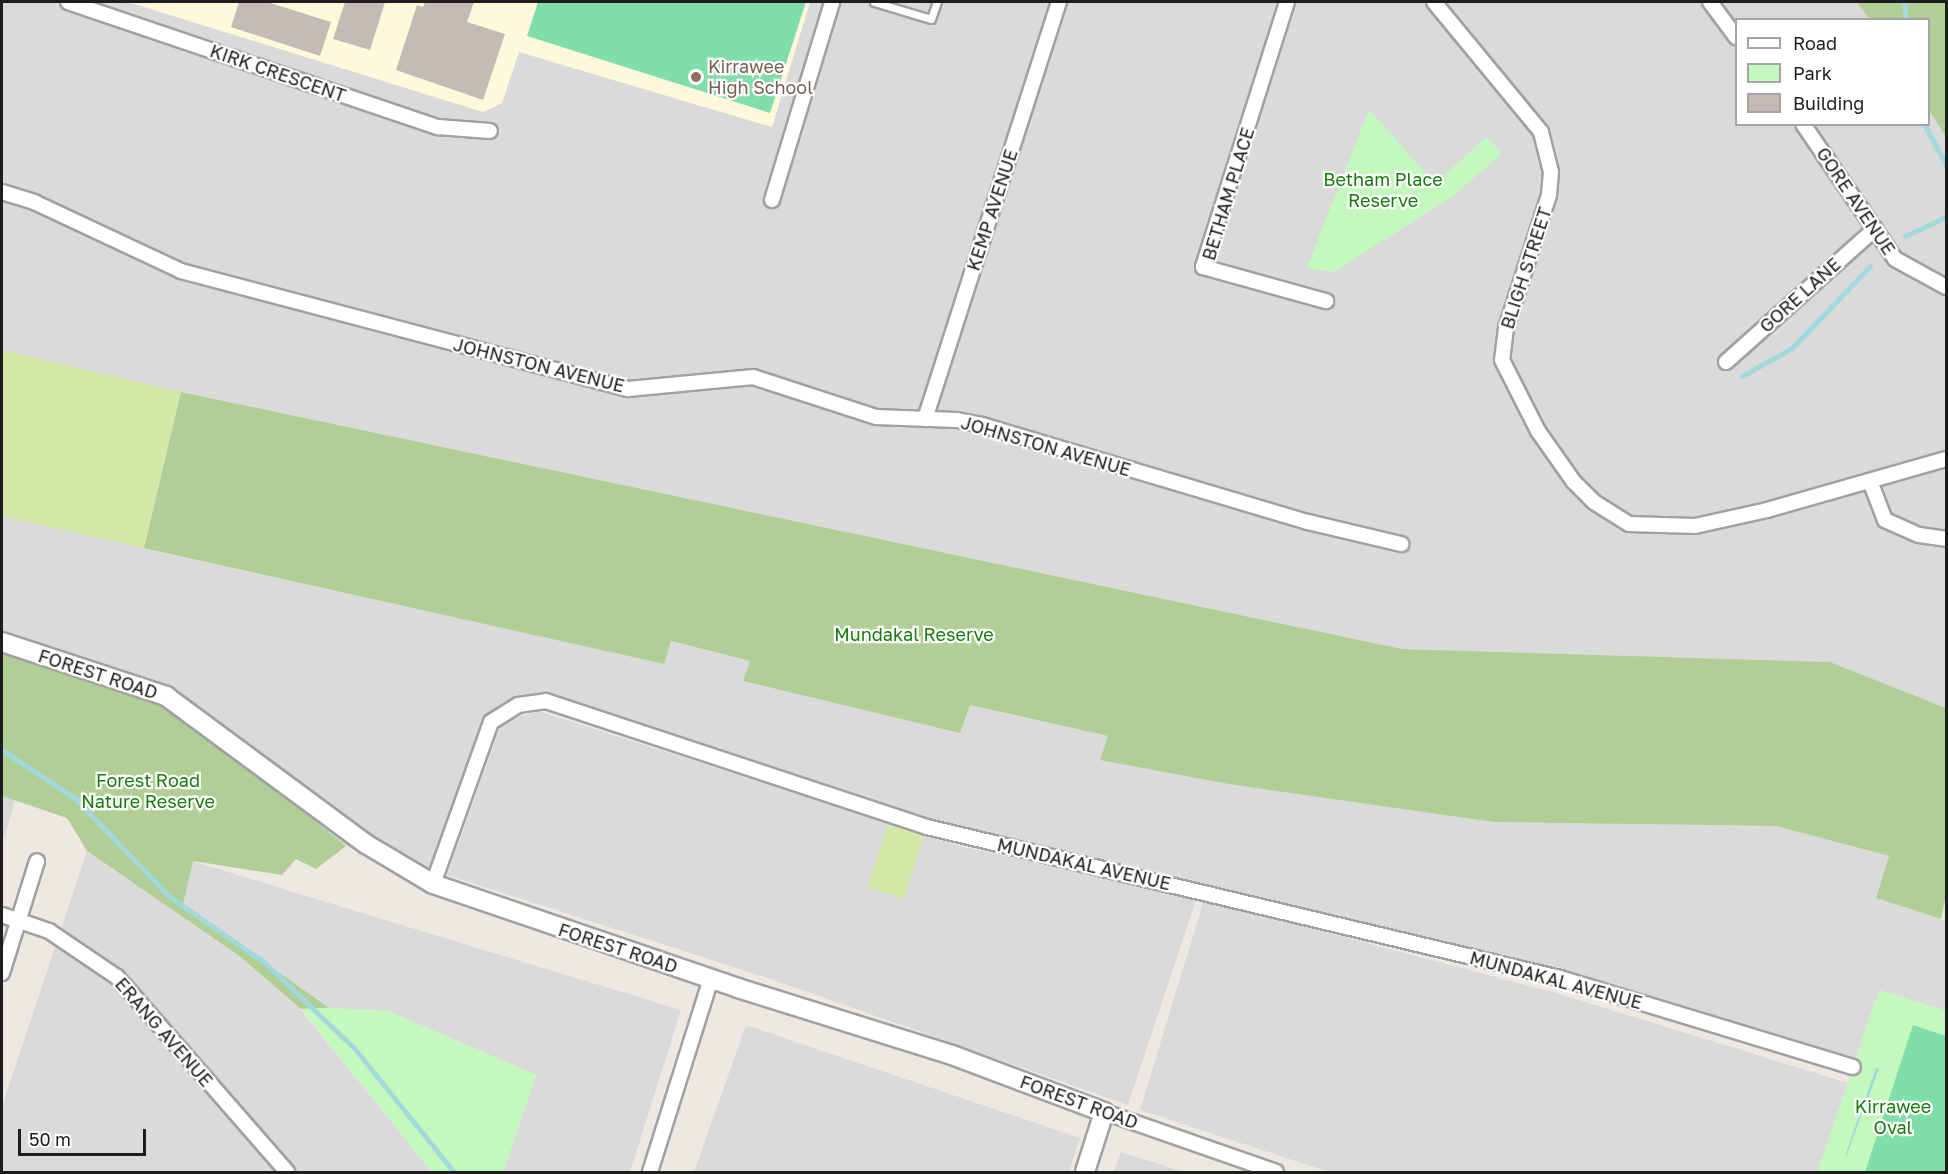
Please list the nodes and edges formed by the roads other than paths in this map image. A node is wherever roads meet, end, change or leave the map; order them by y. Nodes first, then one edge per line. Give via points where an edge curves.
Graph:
1 (68, 2) edge
2 (832, 2) edge
3 (874, 2) edge
4 (937, 2) edge
5 (1059, 2) edge
6 (1287, 2) edge
7 (1434, 2) edge
8 (1710, 2) edge
9 (1735, 34) edge
10 (1804, 126) edge
11 (490, 131) dead end
12 (2, 192) edge
13 (772, 200) dead end
14 (1875, 229) junction
15 (1947, 287) edge
16 (1326, 301) dead end
17 (1726, 362) dead end
18 (925, 419) junction
19 (1947, 459) edge
20 (1870, 481) junction
21 (1947, 539) edge
22 (1401, 544) dead end
23 (2, 642) edge
24 (37, 861) dead end
25 (433, 884) junction
26 (2, 915) edge
27 (19, 920) junction
28 (2, 973) edge
29 (711, 979) junction
30 (1853, 1067) dead end
31 (1104, 1112) junction
32 (287, 1173) edge
33 (650, 1173) edge
34 (1085, 1173) edge
35 (1276, 1173) edge

1 - 11 street, KIRK CRESCENT via 438,127
2 - 13 street
3 - 4 lane via 931,19
5 - 18 street, KEMP AVENUE
6 - 16 street, BETHAM PLACE via 1203,267
7 - 20 street, BLIGH STREET via 1533,117 1547,153 1549,195 1506,328 1502,360 1538,430 1574,482 1610,515 1629,524 1658,527 1724,521
8 - 9 street
10 - 14 street, GORE AVENUE
12 - 18 street, JOHNSTON AVENUE via 34,202 181,271 628,389 753,377 876,417
14 - 15 street, GORE AVENUE via 1895,259
14 - 17 street, GORE LANE
18 - 22 street, JOHNSTON AVENUE via 982,425 1308,522
19 - 20 street, BLIGH STREET
20 - 21 street via 1886,520 1919,535
23 - 25 street, FOREST ROAD via 166,696 366,844
24 - 27 street
25 - 29 street, FOREST ROAD
25 - 30 street, MUNDAKAL AVENUE via 491,722 518,705 546,701 927,827 1560,978
26 - 27 street, ERANG AVENUE
27 - 28 street
27 - 32 street, ERANG AVENUE via 49,932 122,981
29 - 31 street, FOREST ROAD via 952,1055
29 - 33 street
31 - 34 street
31 - 35 street, FOREST ROAD

